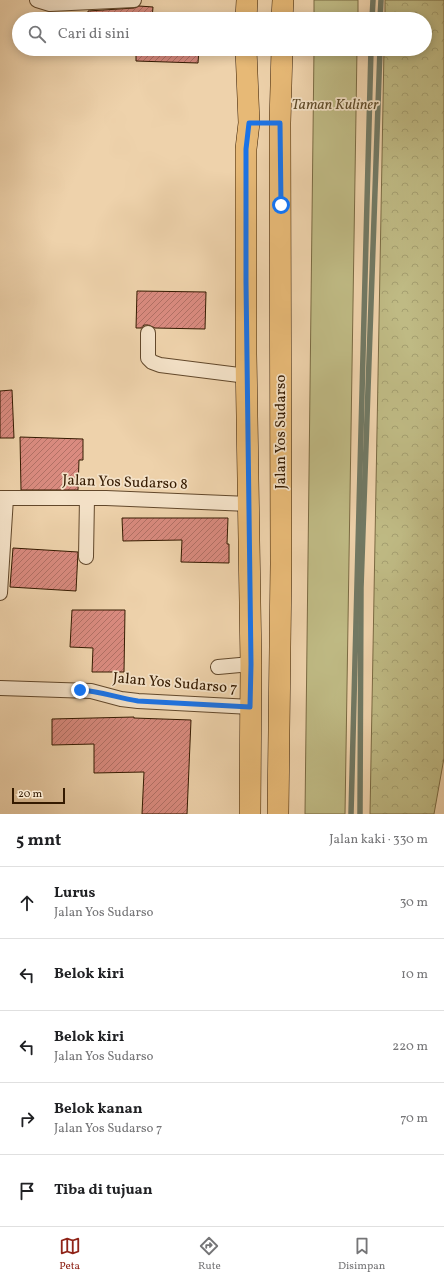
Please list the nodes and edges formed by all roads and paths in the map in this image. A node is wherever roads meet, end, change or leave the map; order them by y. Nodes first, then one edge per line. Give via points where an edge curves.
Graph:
1 (37, 0) edge
2 (134, 0) edge
3 (247, 0) edge
4 (283, 0) edge
5 (246, 12) edge
6 (282, 12) edge
7 (246, 56) edge
8 (282, 56) edge
9 (249, 123) junction
10 (280, 123) junction
11 (148, 332) dead end
12 (247, 376) junction
13 (3, 498) edge
14 (87, 498) junction
15 (249, 504) junction
16 (86, 557) dead end
17 (0, 593) edge
18 (251, 664) junction
19 (218, 667) dead end
20 (0, 688) edge
21 (250, 707) junction
22 (250, 814) edge
23 (278, 814) edge

1 - 2 street via 50,4
3 - 5 main road
4 - 6 main road
7 - 9 main road
8 - 10 main road, Jalan Yos Sudarso
9 - 10 main road
9 - 12 main road via 246,149
10 - 23 main road, Jalan Yos Sudarso via 281,564
11 - 12 street via 148,358 152,362
12 - 15 main road
13 - 14 street, Jalan Yos Sudarso 8
13 - 17 street
14 - 15 street, Jalan Yos Sudarso 8
14 - 16 street
15 - 18 main road
18 - 19 street
18 - 21 main road
20 - 21 street, Jalan Yos Sudarso 7 via 91,691 138,701
21 - 22 main road

